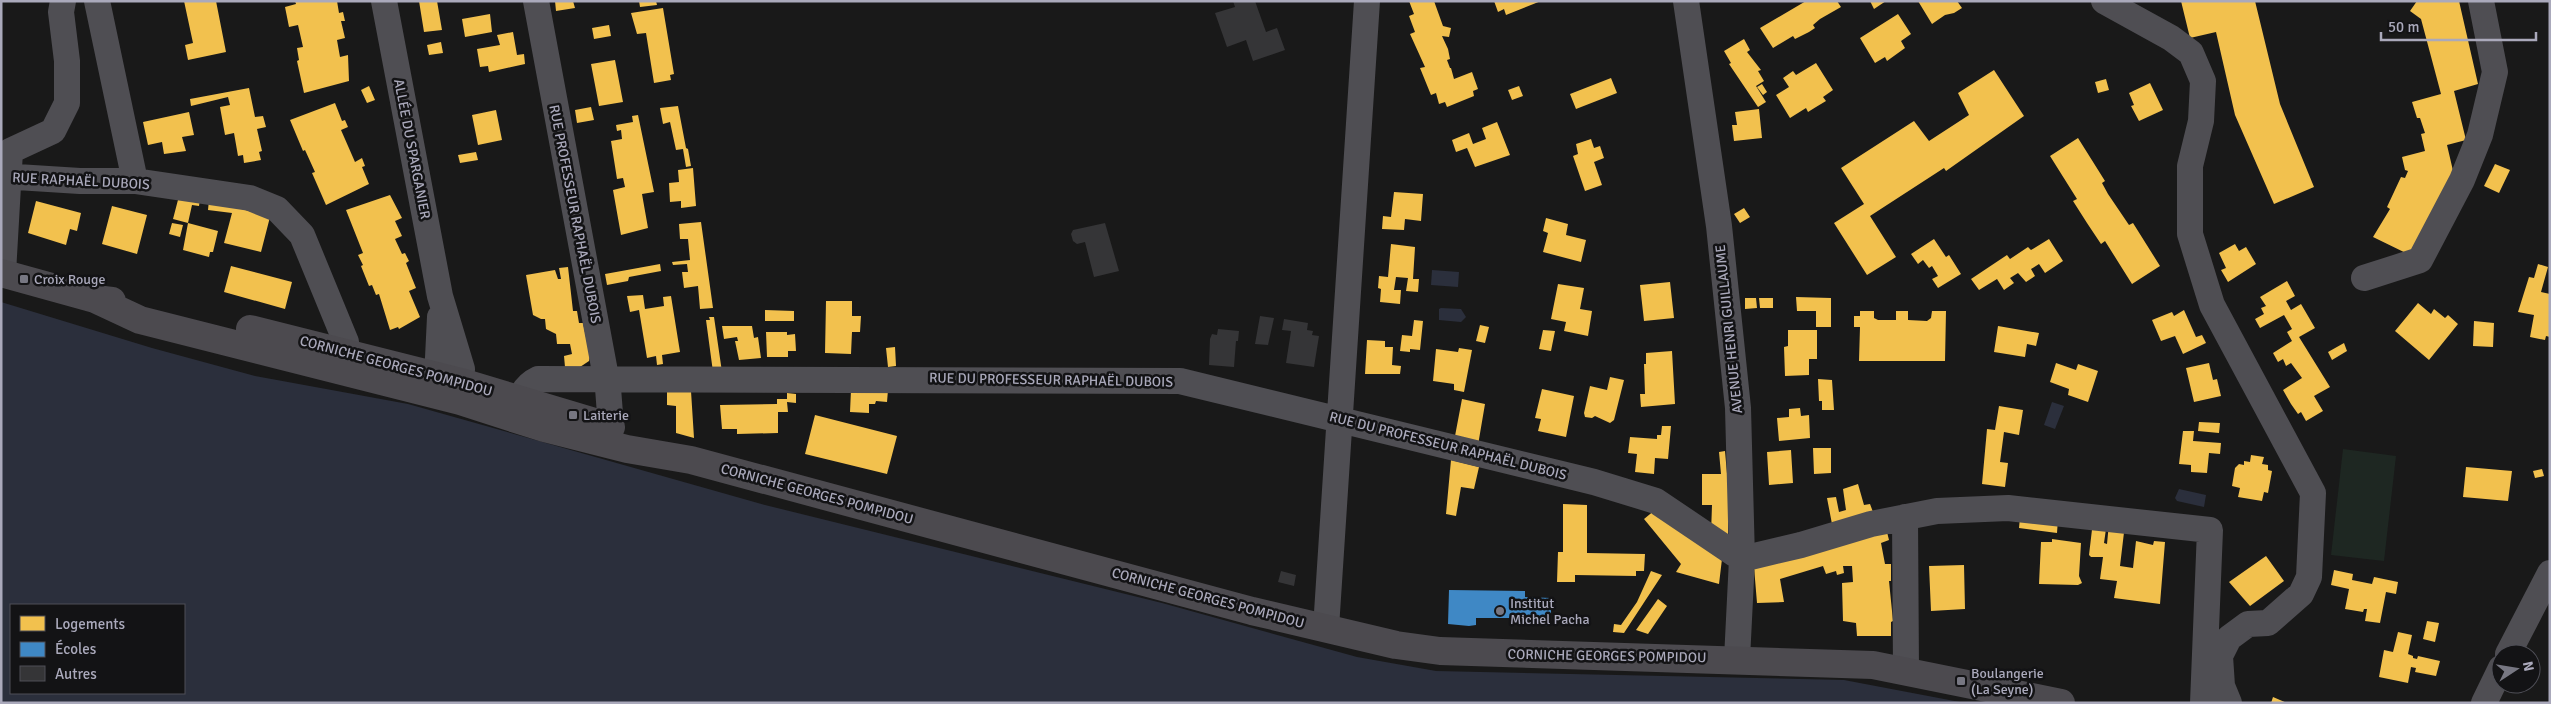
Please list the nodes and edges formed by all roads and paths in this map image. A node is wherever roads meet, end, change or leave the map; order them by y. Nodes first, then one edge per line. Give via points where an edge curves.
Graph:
1 (63, 1) edge
2 (97, 1) edge
3 (384, 1) edge
4 (536, 1) edge
5 (1367, 1) edge
6 (1686, 1) edge
7 (2104, 1) edge
8 (2481, 1) edge
9 (5, 177) edge
10 (135, 181) junction
11 (2, 273) edge
12 (2364, 278) dead end
13 (440, 296) junction
14 (342, 361) junction
15 (606, 378) junction
16 (434, 385) junction
17 (460, 392) junction
18 (517, 409) junction
19 (1339, 419) junction
20 (611, 428) junction
21 (691, 460) junction
22 (1905, 517) junction
23 (1742, 559) junction
24 (2550, 573) edge
25 (1326, 628) junction
26 (2513, 644) edge
27 (1737, 659) junction
28 (1906, 671) junction
29 (2491, 689) edge
30 (2061, 703) edge
31 (2203, 703) edge
32 (2229, 703) edge
33 (2484, 703) edge

1 - 9 street via 67,103 53,130 10,151
2 - 10 street
3 - 13 street, ALLÉE DU SPARGANIER
4 - 15 street, RUE PROFESSEUR RAPHAËL DUBOIS
5 - 19 street
6 - 23 street, AVENUE HENRI GUILLAUME via 1719,226 1738,408
7 - 32 street via 2172,38 2191,53 2203,81 2201,121 2190,166 2190,234 2212,305 2313,493 2310,577 2301,594 2268,623 2248,624 2229,638 2220,656 2222,686
8 - 12 street via 2495,72 2480,135 2462,180 2420,260
9 - 10 street, RUE RAPHAËL DUBOIS
9 - 11 street
10 - 14 street, RUE RAPHAËL DUBOIS via 250,198 277,208 302,235 346,342
11 - 14 main road, CORNICHE GEORGES POMPIDOU via 95,299 140,320
13 - 16 street, ALLÉE DU SPARGANIER
13 - 17 street, ALLÉE DU SPARGANIER via 462,369
14 - 16 main road, CORNICHE GEORGES POMPIDOU
15 - 18 street, RUE DU PROFESSEUR RAPHAËL DUBOIS via 538,379 529,384
15 - 19 street, RUE DU PROFESSEUR RAPHAËL DUBOIS via 1180,381
15 - 20 street, RUE PROFESSEUR RAPHAËL DUBOIS
16 - 17 main road, CORNICHE GEORGES POMPIDOU
17 - 18 main road, CORNICHE GEORGES POMPIDOU
18 - 20 main road, CORNICHE GEORGES POMPIDOU
18 - 21 main road, CORNICHE GEORGES POMPIDOU via 627,449
19 - 23 street, RUE DU PROFESSEUR RAPHAËL DUBOIS via 1594,482 1656,501
19 - 25 street
20 - 21 main road, CORNICHE GEORGES POMPIDOU
21 - 25 main road, CORNICHE GEORGES POMPIDOU via 1233,606
22 - 23 street
22 - 28 street
22 - 31 street via 1937,504 2008,508 2210,530
23 - 27 street, AVENUE HENRI GUILLAUME
24 - 26 street
25 - 27 main road, CORNICHE GEORGES POMPIDOU via 1440,652
27 - 28 main road, CORNICHE GEORGES POMPIDOU via 1843,662
28 - 30 main road, CORNICHE GEORGES POMPIDOU
29 - 33 street

